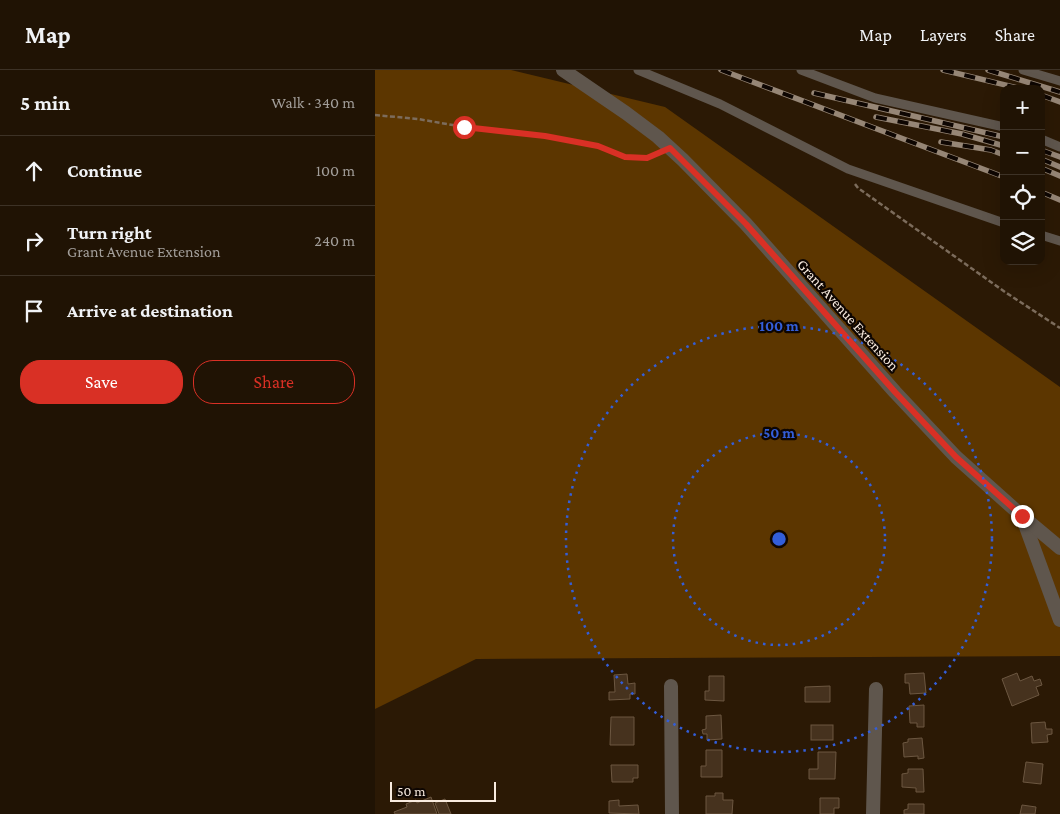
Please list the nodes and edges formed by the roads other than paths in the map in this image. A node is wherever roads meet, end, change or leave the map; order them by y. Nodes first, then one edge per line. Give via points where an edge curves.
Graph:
1 (563, 70) edge
2 (638, 70) edge
3 (801, 70) edge
4 (1023, 70) edge
5 (1060, 81) edge
6 (1000, 126) edge
7 (1045, 140) edge
8 (1060, 146) edge
9 (1000, 222) edge
10 (1045, 236) edge
11 (1060, 241) edge
12 (1022, 516) junction
13 (1060, 548) edge
14 (1060, 620) edge
15 (671, 686) dead end
16 (876, 688) dead end
17 (672, 814) edge
18 (873, 814) edge

1 - 12 street, Grant Avenue Extension via 670,148 746,224 956,457
2 - 9 lane via 720,104 848,169
3 - 6 lane via 875,98
4 - 5 lane
7 - 8 lane
10 - 11 lane
12 - 13 street
12 - 14 street, Grant Avenue Extension
15 - 17 street
16 - 18 street

